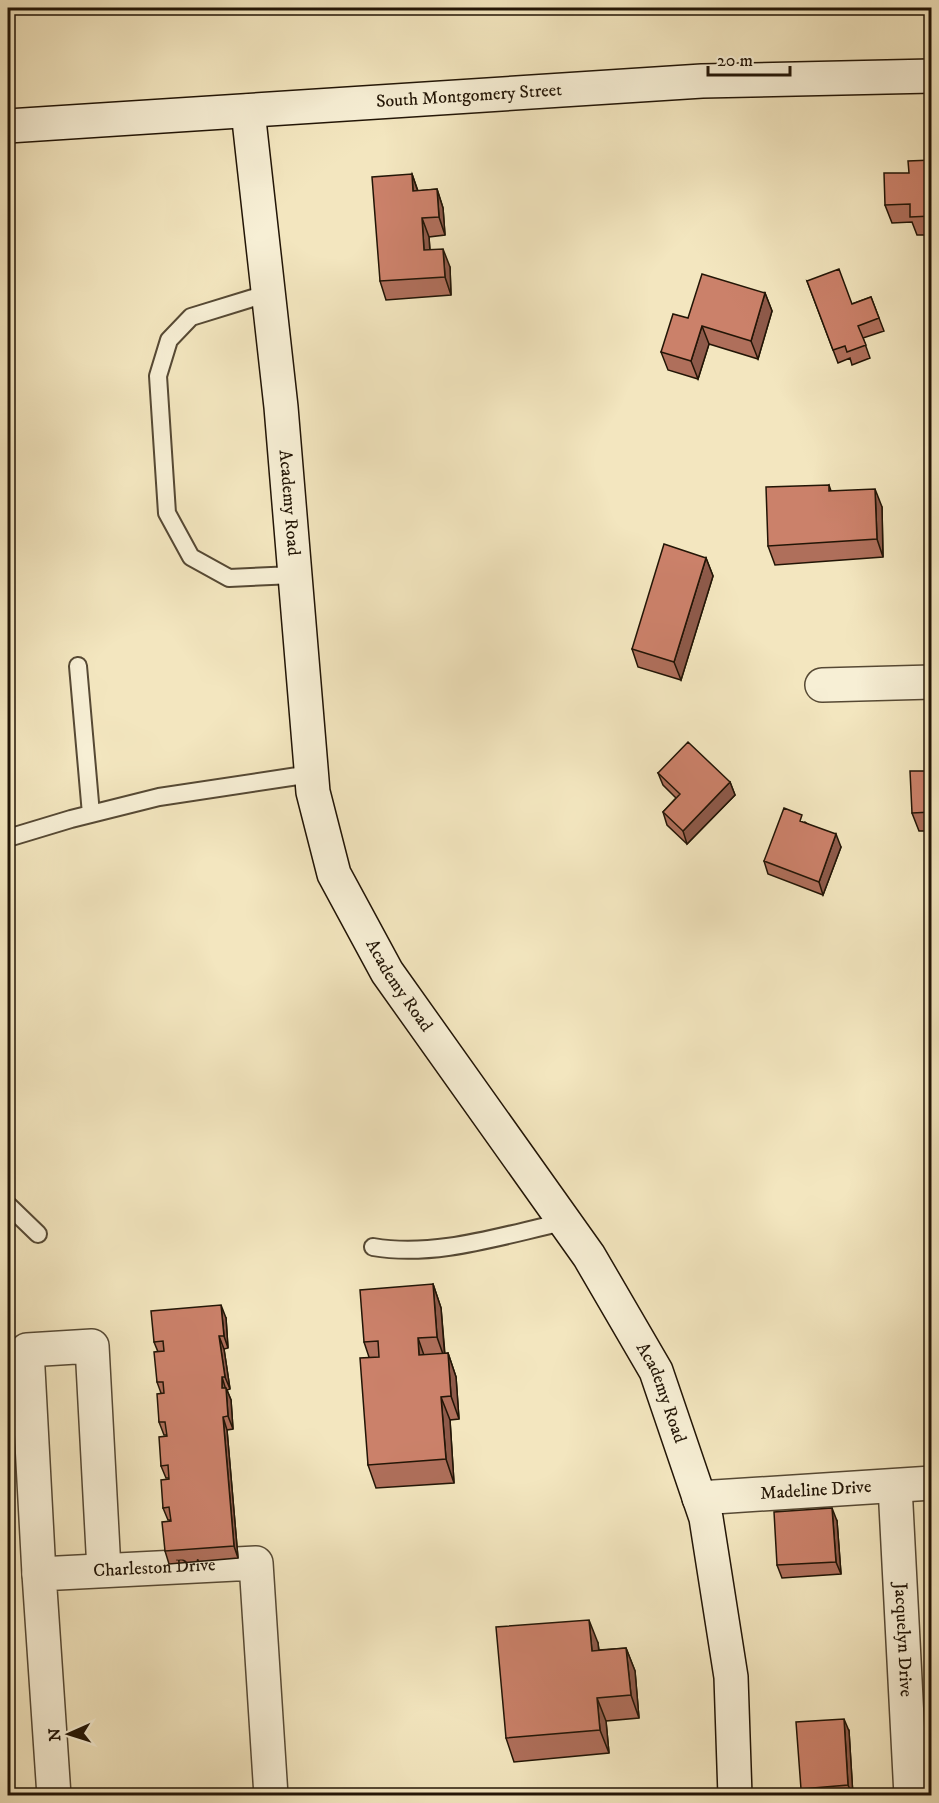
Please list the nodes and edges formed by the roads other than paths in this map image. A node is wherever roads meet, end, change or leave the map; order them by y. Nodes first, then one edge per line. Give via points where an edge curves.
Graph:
1 (932, 76) edge
2 (248, 111) junction
3 (8, 126) edge
4 (269, 293) junction
5 (294, 575) junction
6 (78, 666) dead end
7 (932, 682) edge
8 (822, 685) dead end
9 (311, 774) junction
10 (91, 814) junction
11 (8, 838) edge
12 (8, 1205) edge
13 (564, 1222) junction
14 (38, 1234) dead end
15 (374, 1247) dead end
16 (932, 1483) edge
17 (895, 1486) junction
18 (699, 1498) junction
19 (104, 1570) junction
20 (39, 1574) junction
21 (54, 1796) edge
22 (271, 1796) edge
23 (735, 1796) edge
24 (911, 1796) edge

1 - 2 street, South Montgomery Street via 702,81
2 - 3 street, South Montgomery Street
2 - 4 street, Academy Road
4 - 5 street, Academy Road
4 - 5 lane via 191,317 169,340 158,376 167,513 191,557 229,578
5 - 9 street, Academy Road
6 - 10 lane
7 - 8 street
9 - 10 lane via 159,797
9 - 13 street, Academy Road via 334,874 387,972
10 - 11 lane
12 - 14 lane
13 - 15 lane via 464,1244 399,1251
13 - 18 street, Academy Road via 589,1256 656,1371
16 - 17 street, Madeline Drive
17 - 18 street, Madeline Drive
17 - 24 street, Jacquelyn Drive
18 - 23 street, Academy Road via 706,1518 731,1677
19 - 20 street, Charleston Drive
19 - 20 street via 92,1346 27,1350
19 - 22 street, Charleston Drive via 256,1563
20 - 21 street

